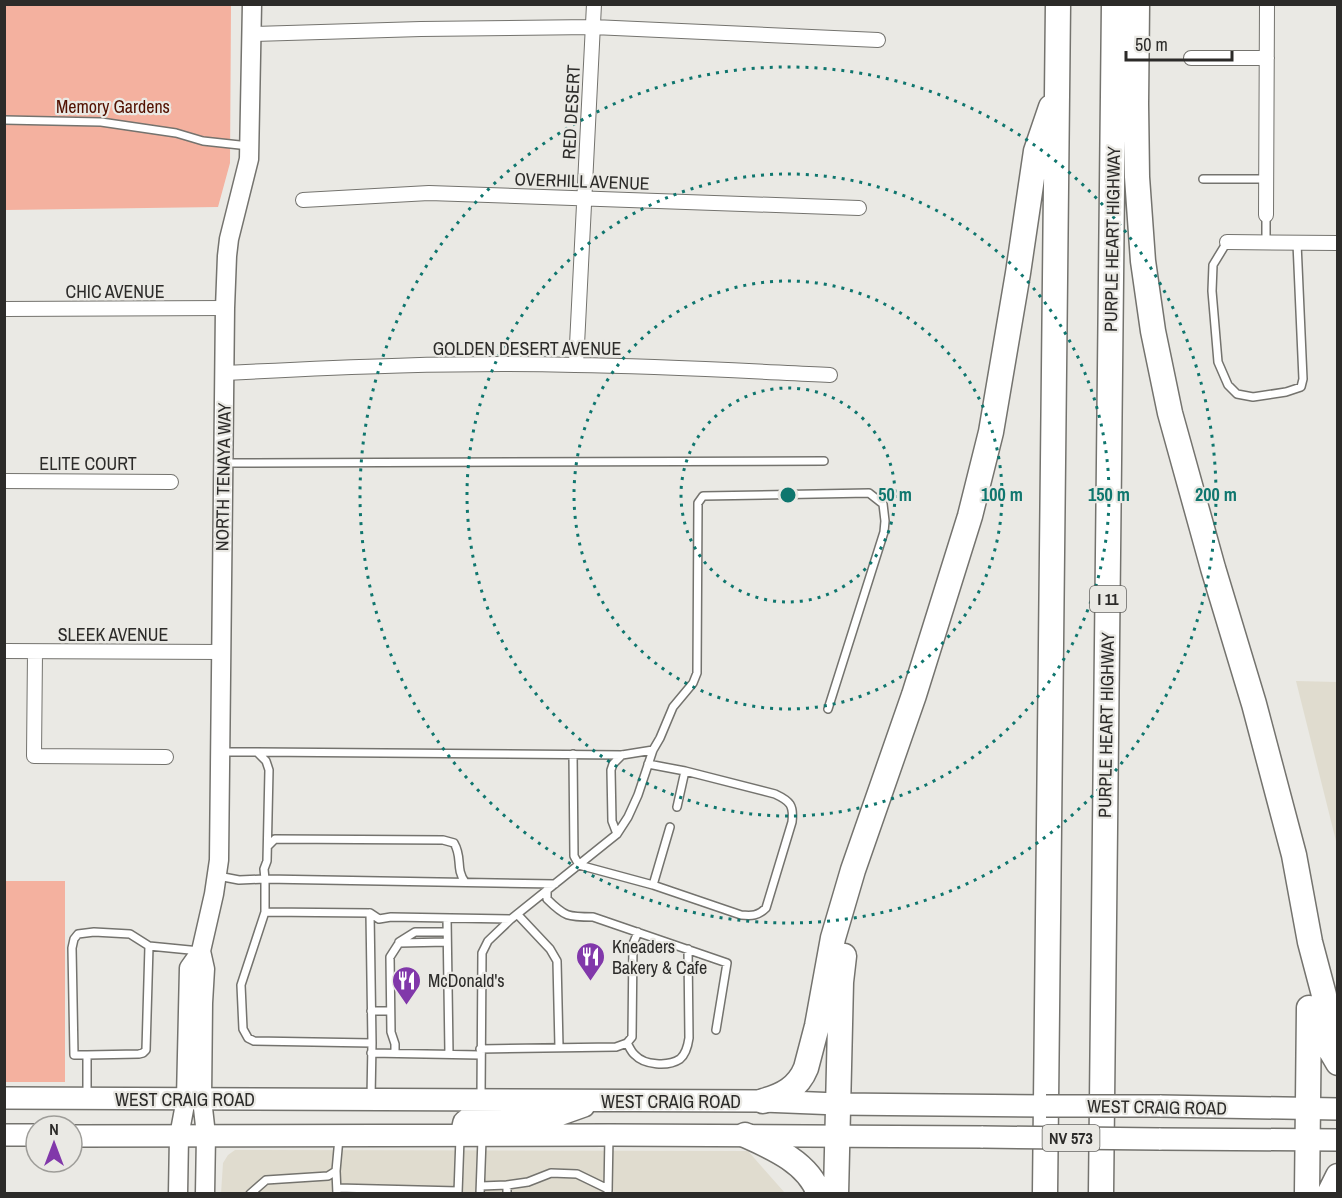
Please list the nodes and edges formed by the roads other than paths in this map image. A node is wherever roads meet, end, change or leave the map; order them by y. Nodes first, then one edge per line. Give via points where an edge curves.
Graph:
1 (252, 4) edge
2 (594, 4) edge
3 (1058, 4) edge
4 (1114, 4) edge
5 (1137, 4) edge
6 (1267, 4) edge
7 (593, 27) junction
8 (252, 34) junction
9 (878, 40) dead end
10 (1191, 58) dead end
11 (1267, 58) junction
12 (1058, 85) junction
13 (4, 120) edge
14 (250, 146) junction
15 (1203, 179) dead end
16 (1266, 179) junction
17 (584, 199) junction
18 (303, 200) dead end
19 (860, 208) dead end
20 (1266, 216) joint
21 (1227, 242) joint
22 (1266, 242) junction
23 (1297, 243) junction
24 (1338, 243) edge
25 (225, 308) junction
26 (4, 309) edge
27 (576, 365) junction
28 (225, 373) junction
29 (830, 375) dead end
30 (824, 461) dead end
31 (223, 463) junction
32 (4, 481) edge
33 (171, 482) dead end
34 (4, 651) edge
35 (35, 652) junction
36 (222, 652) junction
37 (828, 709) dead end
38 (653, 750) junction
39 (221, 752) junction
40 (257, 752) junction
41 (573, 754) junction
42 (622, 755) junction
43 (166, 757) dead end
44 (648, 764) junction
45 (685, 771) junction
46 (677, 807) dead end
47 (670, 827) dead end
48 (617, 834) junction
49 (268, 846) junction
50 (579, 865) junction
51 (853, 870) junction
52 (217, 876) junction
53 (265, 879) junction
54 (465, 882) junction
55 (555, 884) junction
56 (653, 885) junction
57 (547, 890) junction
58 (265, 912) junction
59 (370, 913) junction
60 (515, 917) junction
61 (447, 918) junction
62 (447, 932) junction
63 (638, 932) junction
64 (399, 942) junction
65 (447, 942) junction
66 (1310, 942) junction
67 (149, 946) junction
68 (688, 949) junction
69 (201, 951) junction
70 (371, 1011) junction
71 (390, 1011) junction
72 (716, 1030) dead end
73 (372, 1042) junction
74 (627, 1043) junction
75 (559, 1047) junction
76 (480, 1052) junction
77 (371, 1053) junction
78 (395, 1053) junction
79 (449, 1054) junction
80 (87, 1055) junction
81 (1338, 1063) edge
82 (4, 1098) edge
83 (87, 1098) junction
84 (194, 1099) junction
85 (370, 1100) junction
86 (481, 1101) junction
87 (601, 1101) junction
88 (763, 1101) junction
89 (838, 1104) junction
90 (1338, 1108) edge
91 (1308, 1109) junction
92 (4, 1135) edge
93 (24, 1135) edge
94 (206, 1135) junction
95 (339, 1135) junction
96 (460, 1135) junction
97 (482, 1135) junction
98 (609, 1135) junction
99 (745, 1135) junction
100 (84, 1136) edge
101 (178, 1136) junction
102 (837, 1136) junction
103 (1308, 1140) junction
104 (1338, 1140) edge
105 (336, 1171) junction
106 (1338, 1176) edge
107 (507, 1185) junction
108 (481, 1190) edge
109 (337, 1191) edge
110 (379, 1191) edge
111 (458, 1192) edge
112 (608, 1192) edge
113 (178, 1194) edge
114 (205, 1194) edge
115 (250, 1194) edge
116 (507, 1194) edge
117 (819, 1194) edge
118 (836, 1194) edge
119 (1045, 1194) edge
120 (1101, 1194) edge
121 (1307, 1194) edge
122 (1329, 1194) edge

1 - 8 main road, NORTH TENAYA WAY
2 - 7 street, RED DESERT
3 - 12 highway
4 - 120 highway, PURPLE HEART HIGHWAY / I 11
5 - 66 highway via 1137,177 1153,331 1170,413 1294,855
6 - 11 street
7 - 8 street
7 - 9 street
7 - 17 street, RED DESERT
8 - 14 main road, NORTH TENAYA WAY
10 - 11 street
11 - 16 street
12 - 51 highway via 1036,151 991,432 970,516 914,695
12 - 119 highway
13 - 14 lane via 101,122
14 - 25 main road, NORTH TENAYA WAY via 227,256
15 - 16 lane
16 - 20 street
17 - 18 street, OVERHILL AVENUE via 429,193
17 - 19 street, OVERHILL AVENUE
17 - 27 street, RED DESERT
20 - 22 lane
21 - 22 street
21 - 23 lane via 1213,265 1218,362 1228,385 1237,394 1253,397 1287,392 1300,387 1303,379
22 - 23 street
23 - 24 street
25 - 26 street, CHIC AVENUE
25 - 28 main road, NORTH TENAYA WAY
27 - 28 street, GOLDEN DESERT AVENUE via 359,366
27 - 29 street, GOLDEN DESERT AVENUE
28 - 31 main road, NORTH TENAYA WAY
30 - 31 lane
31 - 36 main road, NORTH TENAYA WAY
32 - 33 street, ELITE COURT
34 - 35 street, SLEEK AVENUE
35 - 36 street, SLEEK AVENUE
35 - 43 street via 34,756
36 - 39 main road, NORTH TENAYA WAY
37 - 38 lane via 884,532 883,504 869,493 703,496 698,503 697,674 673,707
38 - 42 lane
38 - 44 lane
39 - 40 lane
39 - 52 main road, NORTH TENAYA WAY
40 - 41 lane
40 - 49 lane via 267,761 269,770
41 - 42 lane
41 - 50 lane via 574,855
42 - 48 lane via 611,770 612,821
44 - 45 lane
44 - 48 lane via 638,795
45 - 46 lane
45 - 56 lane via 786,799 791,805 792,822 760,914 741,915
47 - 56 lane
48 - 50 lane
49 - 53 lane
49 - 54 lane via 275,839 443,840 454,843 459,851 460,874
50 - 55 lane
50 - 56 lane
51 - 88 highway via 833,938 804,1074 794,1088
51 - 89 highway via 841,982
52 - 53 lane
52 - 69 main road, NORTH TENAYA WAY
53 - 54 lane
53 - 58 lane
54 - 55 lane
55 - 57 lane
57 - 60 lane
57 - 63 lane via 547,900 561,913 593,917
58 - 59 lane
58 - 73 lane via 241,985 243,1029 248,1038
59 - 61 lane via 379,919
59 - 70 lane
60 - 61 lane
60 - 75 lane via 550,949 557,961
60 - 76 lane via 488,941 482,953
61 - 62 lane
62 - 64 lane via 415,932
62 - 65 lane
63 - 68 lane
63 - 74 lane via 633,944 632,1037
64 - 65 lane
64 - 71 lane via 390,957
65 - 79 lane
66 - 81 highway via 1324,994 1328,1046
66 - 91 highway
67 - 69 lane
67 - 80 lane via 146,1050 139,1054
67 - 80 lane via 130,934 94,932 78,934 74,939 74,1055
68 - 72 lane via 727,963
68 - 74 lane via 689,1038 681,1058 671,1063 648,1062 635,1056
69 - 84 main road, NORTH TENAYA WAY via 205,969
70 - 71 lane
70 - 73 lane
71 - 78 lane
73 - 77 lane
74 - 75 lane via 616,1047
75 - 76 lane
76 - 79 lane
76 - 86 lane
77 - 78 lane
77 - 85 lane
78 - 79 lane
80 - 83 lane
82 - 83 main road, WEST CRAIG ROAD
83 - 84 main road, WEST CRAIG ROAD
84 - 85 main road, WEST CRAIG ROAD
84 - 94 main road, NORTH TENAYA WAY
84 - 101 main road, NORTH TENAYA WAY
85 - 86 main road, WEST CRAIG ROAD
86 - 87 main road, WEST CRAIG ROAD
87 - 88 main road, WEST CRAIG ROAD
87 - 96 main road via 553,1117 469,1118
88 - 89 main road, WEST CRAIG ROAD
89 - 91 main road, WEST CRAIG ROAD / NV 573, bridge
89 - 102 highway
90 - 91 main road, WEST CRAIG ROAD / NV 573
91 - 103 highway
92 - 93 main road
94 - 95 main road, WEST CRAIG ROAD
94 - 101 main road, WEST CRAIG ROAD
94 - 114 main road, NORTH TENAYA WAY
95 - 96 main road, WEST CRAIG ROAD
95 - 105 lane
96 - 97 main road, WEST CRAIG ROAD
96 - 111 lane
97 - 98 main road, WEST CRAIG ROAD
97 - 108 lane
98 - 99 main road, WEST CRAIG ROAD
98 - 112 lane
99 - 102 main road, WEST CRAIG ROAD
99 - 117 highway via 782,1153 805,1171
100 - 101 main road, WEST CRAIG ROAD
101 - 113 main road, NORTH TENAYA WAY
102 - 103 main road, WEST CRAIG ROAD / NV 573, bridge
102 - 118 highway
103 - 104 main road, WEST CRAIG ROAD / NV 573
103 - 121 highway
105 - 109 lane
105 - 115 lane via 328,1176 267,1180
106 - 122 highway
107 - 108 lane
107 - 112 lane via 551,1173 577,1174
107 - 116 lane
109 - 110 lane
110 - 111 lane

